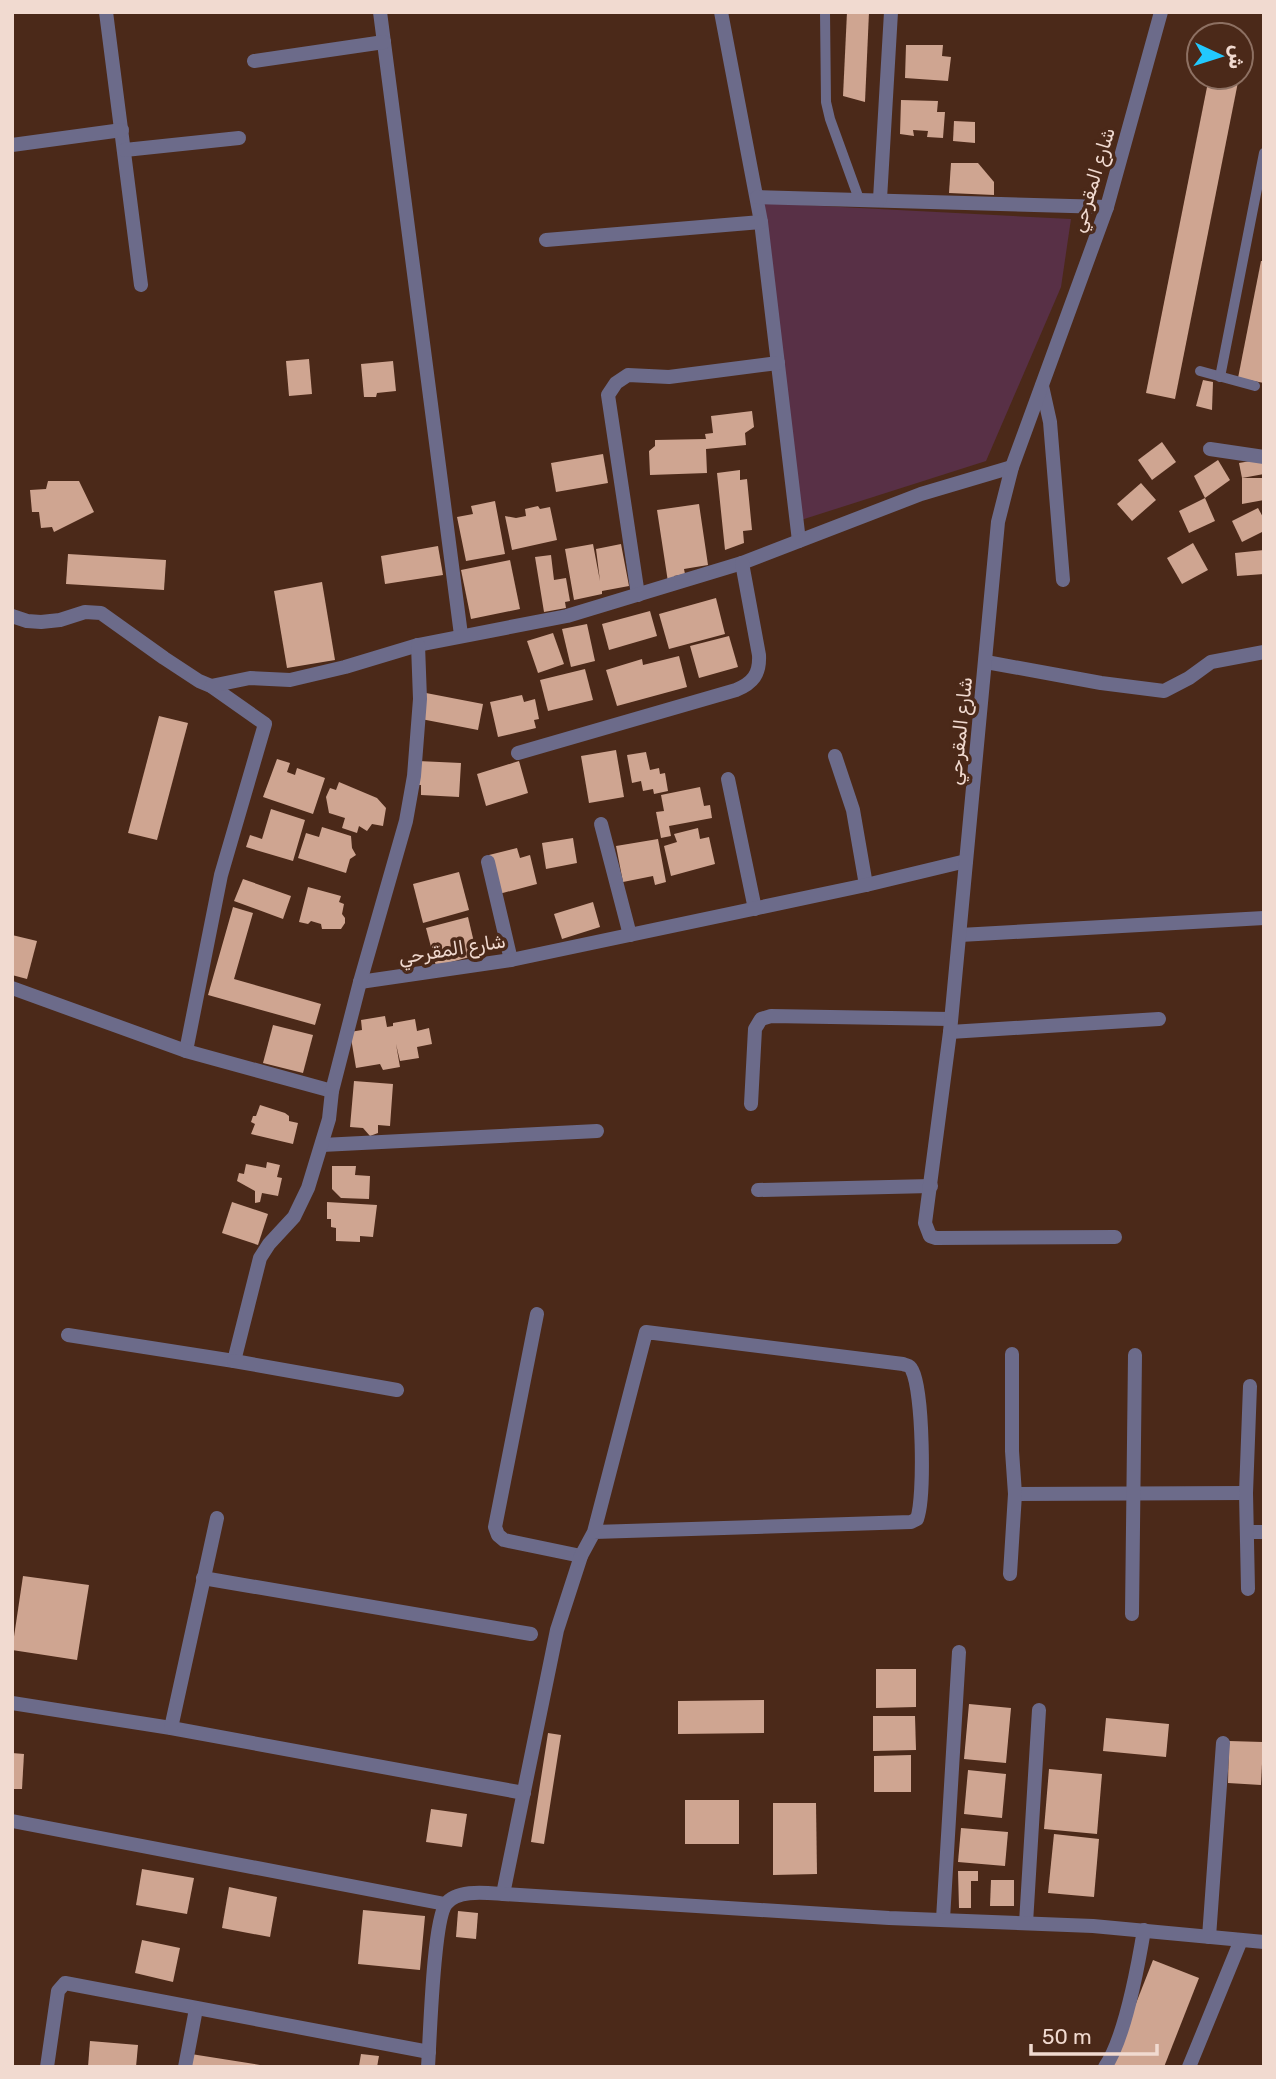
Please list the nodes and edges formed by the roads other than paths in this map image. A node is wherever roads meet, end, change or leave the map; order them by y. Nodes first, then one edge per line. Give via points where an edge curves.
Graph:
1 (106, 12) edge
2 (380, 12) edge
3 (721, 12) edge
4 (825, 12) edge
5 (891, 12) edge
6 (1161, 12) edge
7 (384, 42) junction
8 (254, 61) dead end
9 (122, 130) junction
10 (239, 138) dead end
11 (12, 145) edge
12 (125, 150) junction
13 (1264, 153) edge
14 (757, 197) junction
15 (859, 199) junction
16 (880, 199) junction
17 (1107, 207) junction
18 (761, 222) junction
19 (546, 240) dead end
20 (141, 285) dead end
21 (778, 363) junction
22 (1200, 371) dead end
23 (1220, 377) junction
24 (1041, 385) junction
25 (1255, 386) dead end
26 (1210, 449) dead end
27 (1264, 457) edge
28 (1012, 467) junction
29 (799, 541) junction
30 (742, 563) junction
31 (1063, 580) dead end
32 (638, 595) junction
33 (12, 616) edge
34 (461, 635) junction
35 (418, 645) junction
36 (1264, 652) edge
37 (986, 662) junction
38 (211, 686) junction
39 (518, 753) dead end
40 (835, 755) dead end
41 (728, 779) dead end
42 (601, 824) dead end
43 (966, 861) junction
44 (488, 862) dead end
45 (866, 885) junction
46 (755, 909) junction
47 (1264, 918) edge
48 (630, 935) junction
49 (960, 935) junction
50 (511, 960) junction
51 (359, 982) junction
52 (12, 988) edge
53 (1159, 1018) dead end
54 (950, 1026) junction
55 (186, 1051) junction
56 (332, 1091) junction
57 (751, 1104) dead end
58 (597, 1131) dead end
59 (322, 1145) junction
60 (931, 1186) junction
61 (758, 1190) dead end
62 (1115, 1237) dead end
63 (537, 1314) dead end
64 (68, 1335) dead end
65 (1012, 1354) dead end
66 (1135, 1355) dead end
67 (234, 1361) junction
68 (1250, 1386) dead end
69 (397, 1390) dead end
70 (1134, 1493) junction
71 (1246, 1493) junction
72 (1015, 1494) junction
73 (217, 1518) dead end
74 (594, 1532) junction
75 (1247, 1532) junction
76 (1264, 1532) edge
77 (581, 1556) junction
78 (1010, 1574) dead end
79 (203, 1578) junction
80 (1248, 1589) dead end
81 (1132, 1614) dead end
82 (531, 1634) dead end
83 (959, 1652) dead end
84 (12, 1703) edge
85 (1039, 1710) dead end
86 (171, 1728) junction
87 (1223, 1743) dead end
88 (524, 1793) junction
89 (12, 1821) edge
90 (503, 1894) junction
91 (445, 1904) junction
92 (943, 1919) junction
93 (1026, 1923) junction
94 (1144, 1930) junction
95 (1209, 1937) junction
96 (1241, 1940) junction
97 (1264, 1942) edge
98 (196, 2009) junction
99 (428, 2059) edge
100 (47, 2067) edge
101 (185, 2067) edge
102 (1105, 2067) edge
103 (1189, 2067) edge

1 - 9 street
2 - 7 street
3 - 14 street
4 - 15 lane via 826,102
5 - 16 street
6 - 17 street, شارع المقرحي
7 - 8 street
7 - 34 street
9 - 11 street
9 - 12 street
10 - 12 street
12 - 20 street
13 - 23 lane
14 - 15 street
14 - 18 street
15 - 16 street
16 - 17 street
17 - 24 street, شارع المقرحي
18 - 19 street
18 - 21 street
21 - 29 street
21 - 32 street via 669,377 628,375 608,395
22 - 23 lane
23 - 25 lane
24 - 28 street, شارع المقرحي
24 - 31 street via 1050,422
26 - 27 street
28 - 29 street via 921,494
28 - 37 street, شارع المقرحي via 998,522
29 - 30 street
30 - 32 street
30 - 39 street via 760,668 748,685
32 - 34 street via 567,615
33 - 38 street via 41,622 101,613
34 - 35 street
35 - 38 street via 290,680 250,677
35 - 51 street via 420,699 414,776 406,821
36 - 37 street via 1211,662 1164,691
37 - 43 street, شارع المقرحي
38 - 55 street via 265,724 221,874
40 - 45 street via 853,810
41 - 46 street
42 - 48 street
43 - 45 street, شارع المقرحي
43 - 49 street
44 - 50 street
45 - 46 street, شارع المقرحي
46 - 48 street, شارع المقرحي
47 - 49 street
48 - 50 street, شارع المقرحي
49 - 54 street
50 - 51 street, شارع المقرحي
51 - 56 street
52 - 55 street
53 - 54 street
54 - 57 street via 761,1019 755,1029
54 - 60 street
55 - 56 street
56 - 59 street
58 - 59 street
59 - 67 street via 294,1217 260,1258
60 - 61 street
60 - 62 street via 925,1223 930,1236 936,1238
63 - 77 street via 495,1527 504,1540
64 - 67 street
65 - 72 street
66 - 70 street
67 - 69 street
68 - 71 street
70 - 71 street
70 - 72 street
70 - 81 street
71 - 75 street
72 - 78 street
73 - 79 street
74 - 74 street via 646,1332 903,1364 913,1371 921,1445 917,1519
74 - 77 street
75 - 76 street
75 - 80 street
77 - 88 street via 557,1630
79 - 82 street
79 - 86 street
83 - 92 street
84 - 86 street
85 - 93 street
86 - 88 street
87 - 95 street
88 - 90 street
89 - 91 street
90 - 91 street via 457,1895
90 - 92 street
91 - 99 street via 438,1932
92 - 93 street
93 - 94 street
94 - 95 street
94 - 102 street via 1136,1973
95 - 96 street
96 - 97 street
96 - 103 street
98 - 99 street
98 - 100 street via 65,1983 58,1991
98 - 101 street

